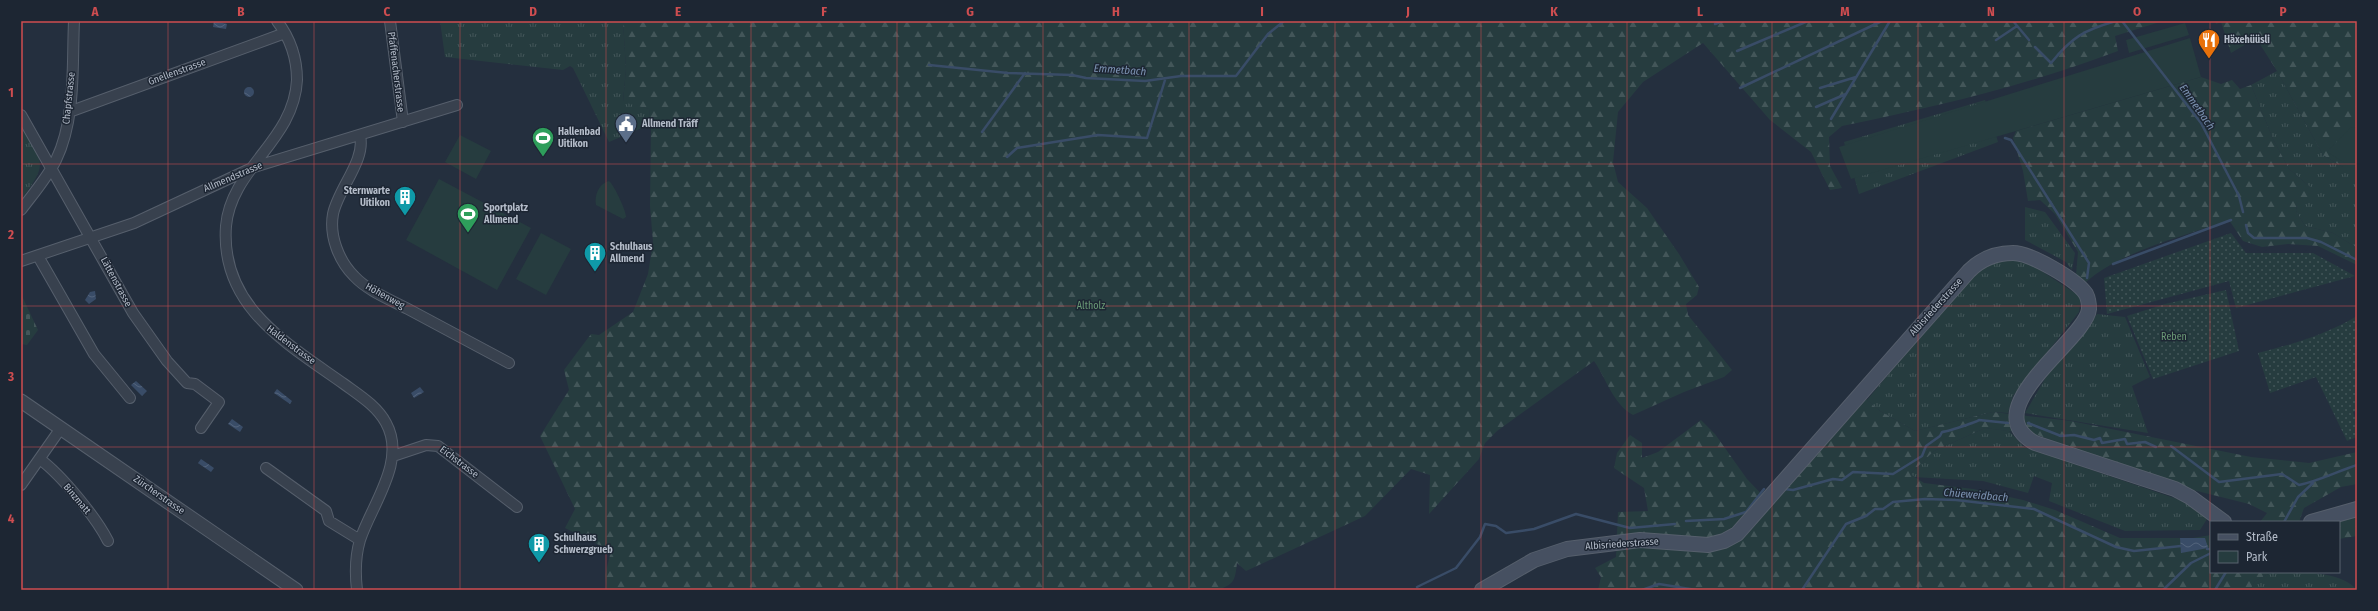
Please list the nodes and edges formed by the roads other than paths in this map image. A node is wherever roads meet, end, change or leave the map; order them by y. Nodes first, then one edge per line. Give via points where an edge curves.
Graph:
1 (74, 21) edge
2 (277, 21) edge
3 (390, 21) edge
4 (285, 33) junction
5 (457, 105) dead end
6 (69, 112) junction
7 (21, 115) edge
8 (403, 122) junction
9 (360, 136) junction
10 (254, 167) junction
11 (51, 168) junction
12 (21, 210) edge
13 (90, 238) junction
14 (38, 256) junction
15 (21, 261) edge
16 (509, 364) dead end
17 (130, 398) dead end
18 (21, 401) edge
19 (61, 428) junction
20 (201, 428) dead end
21 (393, 456) junction
22 (40, 460) junction
23 (266, 468) dead end
24 (21, 485) edge
25 (517, 507) dead end
26 (2357, 509) edge
27 (2223, 521) edge
28 (2315, 521) edge
29 (360, 540) junction
30 (108, 541) dead end
31 (296, 590) edge
32 (357, 590) edge
33 (1482, 590) edge

1 - 6 street, Chapfstrasse
2 - 4 street, Haldenstrasse
3 - 8 street, Pfaffenacherstrasse
4 - 6 street, Gnellenstrasse
4 - 10 street, Haldenstrasse via 293,51 297,71 294,102 282,130
5 - 8 street, Allmendstrasse
6 - 11 street, Chapfstrasse via 59,152
7 - 11 street, Lättenstrasse
8 - 9 street, Allmendstrasse
9 - 10 street, Allmendstrasse
9 - 16 street, Höhenweg via 360,154 338,196 333,216 334,240 346,266 369,288
10 - 13 street, Allmendstrasse via 134,223
10 - 21 street, Haldenstrasse via 242,181 234,197 226,226 228,261 244,298 255,315 270,330 370,402 386,422 392,439
11 - 12 street, Chapfstrasse
11 - 13 street, Lättenstrasse
13 - 14 street, Allmendstrasse
13 - 20 street, Lättenstrasse via 133,313 166,361 187,383 194,384 219,402
14 - 15 street, Allmendstrasse
14 - 17 street via 94,354
18 - 19 street, Zürcherstrasse
19 - 22 street
19 - 31 street, Zürcherstrasse
21 - 25 street, Eichstrasse via 426,445 438,446
21 - 29 street, Haldenstrasse
22 - 24 street
22 - 30 street, Binzmatt via 51,468 101,528
23 - 29 street via 326,511 329,521
26 - 28 main road
27 - 33 main road, Albisriederstrasse via 2179,491 2035,442 2026,436 2018,421 2022,400 2044,365 2085,320 2089,311 2088,301 2086,294 2077,285 2043,262 2021,254 2002,253 1985,259 1964,275 1747,524 1730,538 1708,545 1640,540 1567,549 1534,560
29 - 32 street, Haldenstrasse via 355,563

